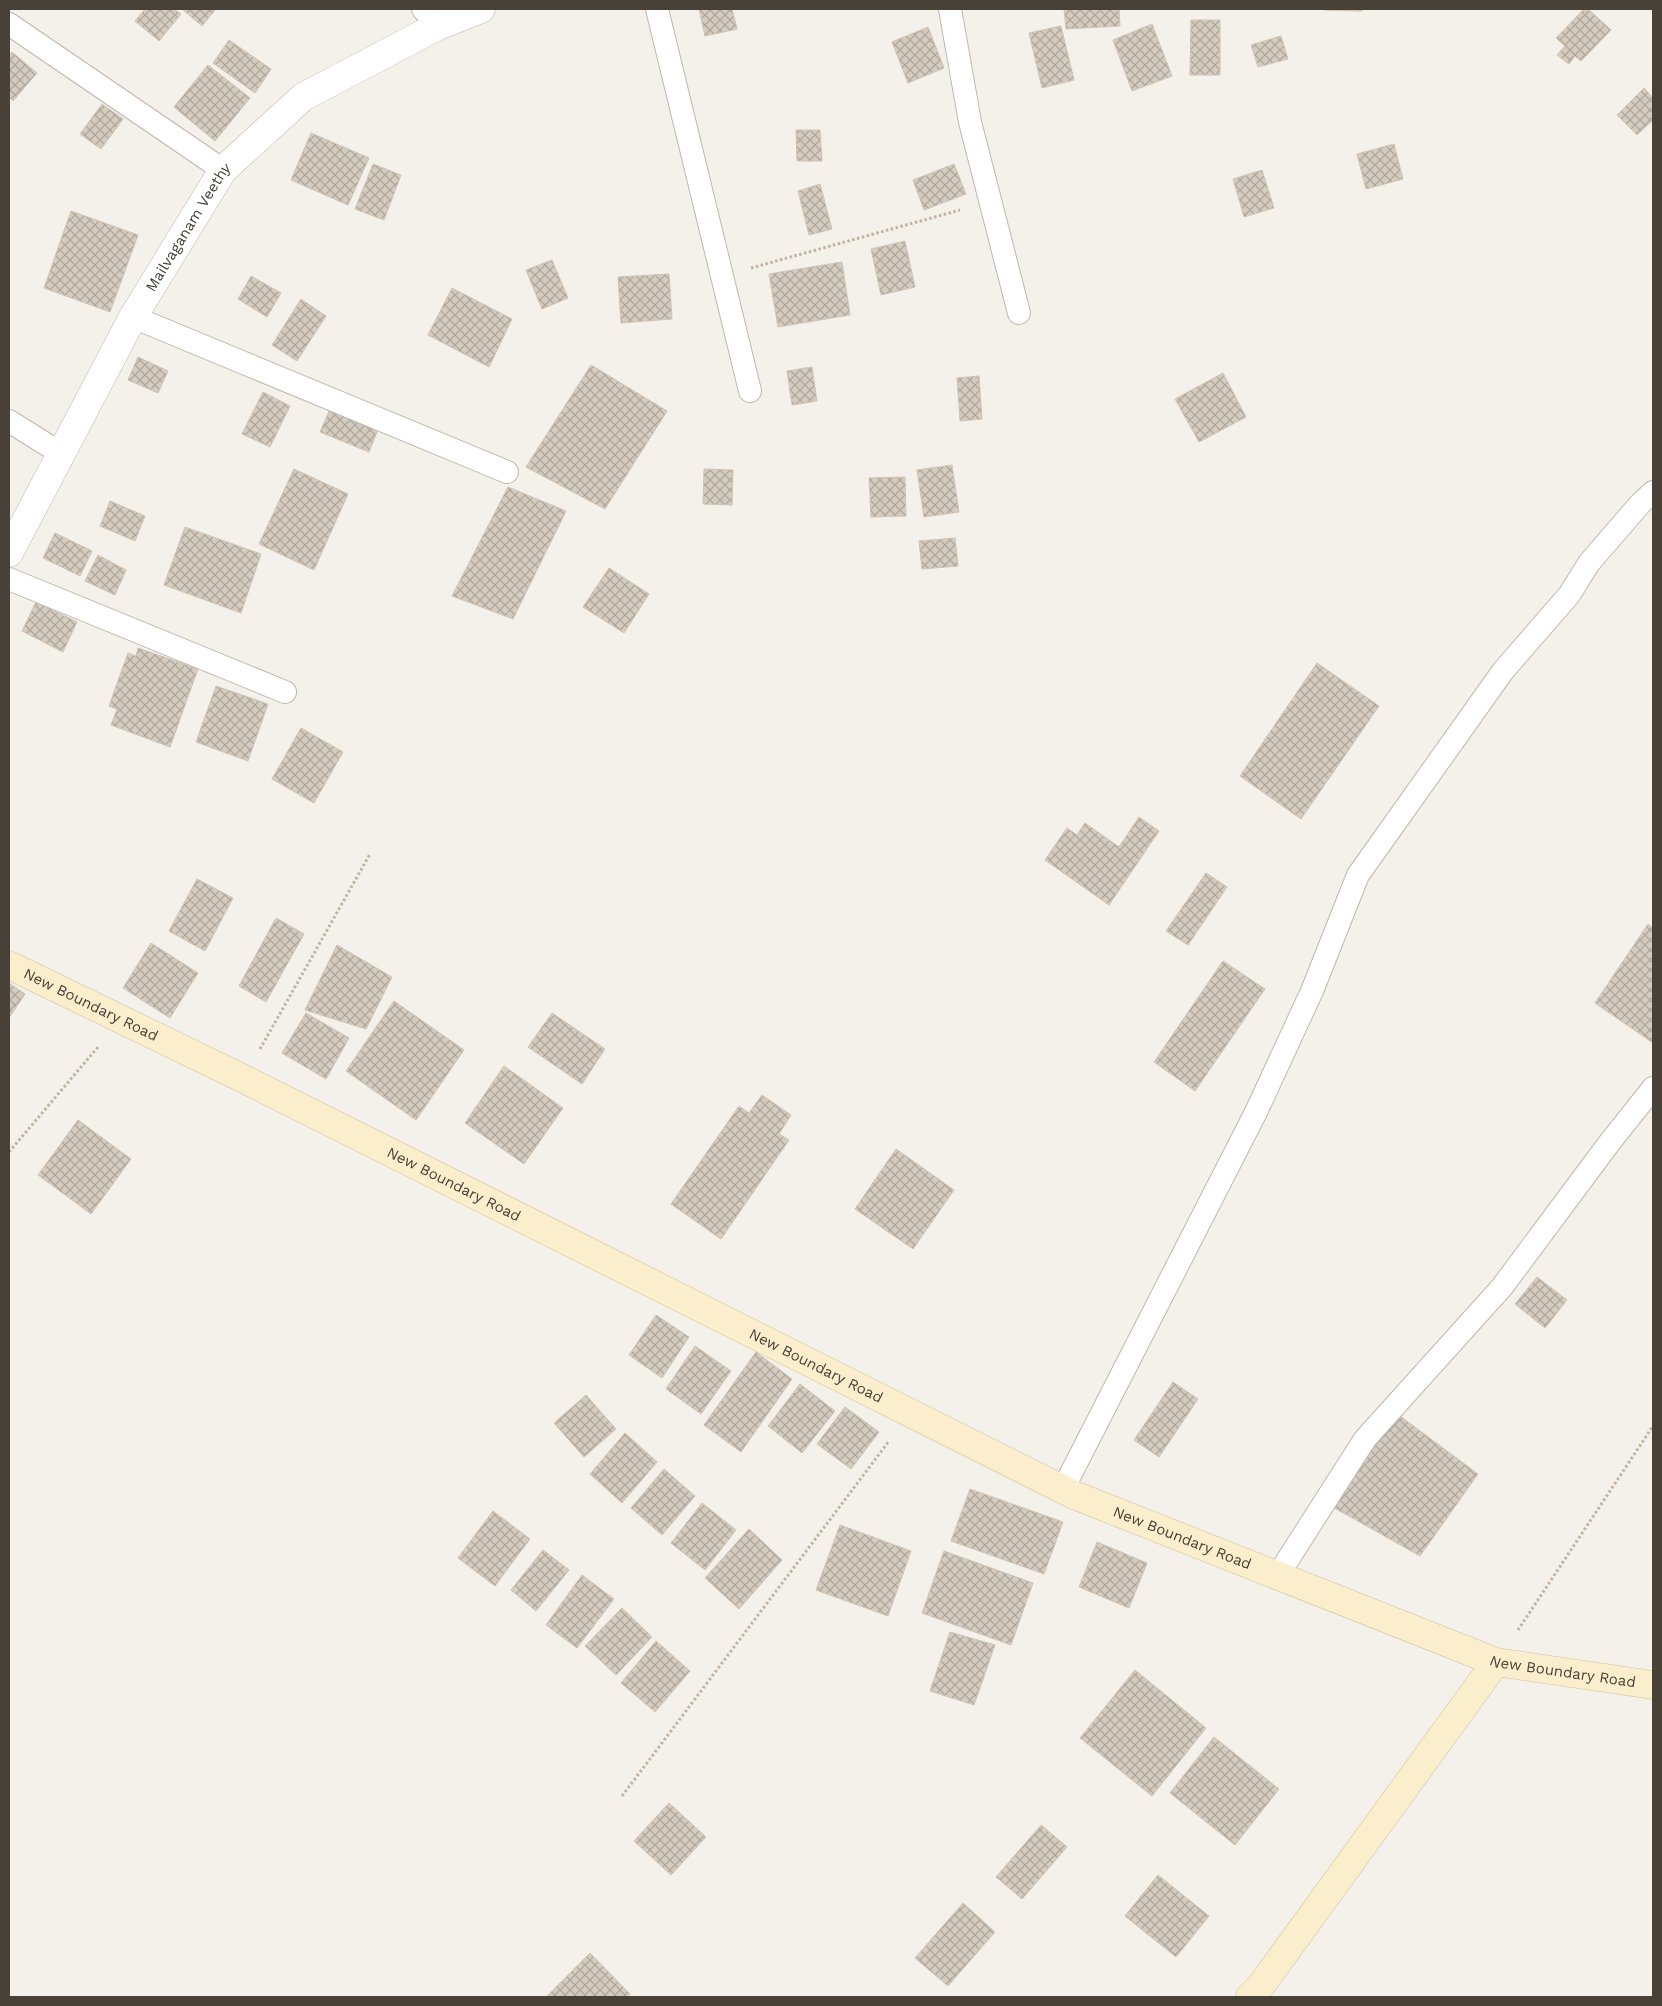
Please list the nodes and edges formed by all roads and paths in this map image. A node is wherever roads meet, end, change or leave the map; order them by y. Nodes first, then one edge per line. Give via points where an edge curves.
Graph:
1 (481, 9) edge
2 (657, 9) edge
3 (950, 9) edge
4 (430, 17) edge
5 (9, 24) edge
6 (223, 170) junction
7 (991, 201) junction
8 (722, 276) junction
9 (1019, 313) dead end
10 (133, 316) junction
11 (750, 391) dead end
12 (9, 421) edge
13 (60, 454) junction
14 (507, 472) dead end
15 (1653, 492) edge
16 (9, 553) edge
17 (9, 579) edge
18 (285, 692) dead end
19 (370, 854) dead end
20 (9, 965) edge
21 (120, 1019) junction
22 (244, 1079) junction
23 (1653, 1088) edge
24 (9, 1152) edge
25 (910, 1413) junction
26 (1653, 1426) edge
27 (1063, 1489) junction
28 (1278, 1575) junction
29 (1496, 1662) junction
30 (1653, 1685) edge
31 (622, 1796) dead end
32 (1250, 1997) edge

1 - 4 street, Mailvaganam Veethy
2 - 8 lane
3 - 7 lane via 970,122
4 - 6 street, Mailvaganam Veethy via 303,97
5 - 6 lane
6 - 10 street, Mailvaganam Veethy
7 - 8 path
7 - 9 lane
8 - 11 lane
10 - 13 street, Mailvaganam Veethy
10 - 14 lane
12 - 13 lane
13 - 16 street, Mailvaganam Veethy
15 - 27 lane via 1588,564 1568,595 1503,671 1358,875 1312,991 1256,1112
17 - 18 lane
19 - 22 path
20 - 21 main road, New Boundary Road
21 - 22 main road, New Boundary Road
21 - 24 path
22 - 25 main road, New Boundary Road
23 - 28 lane via 1502,1287 1365,1439
25 - 27 main road, New Boundary Road
25 - 31 path
26 - 29 path
27 - 28 main road, New Boundary Road
28 - 29 main road, New Boundary Road
29 - 30 main road, New Boundary Road
29 - 32 main road

